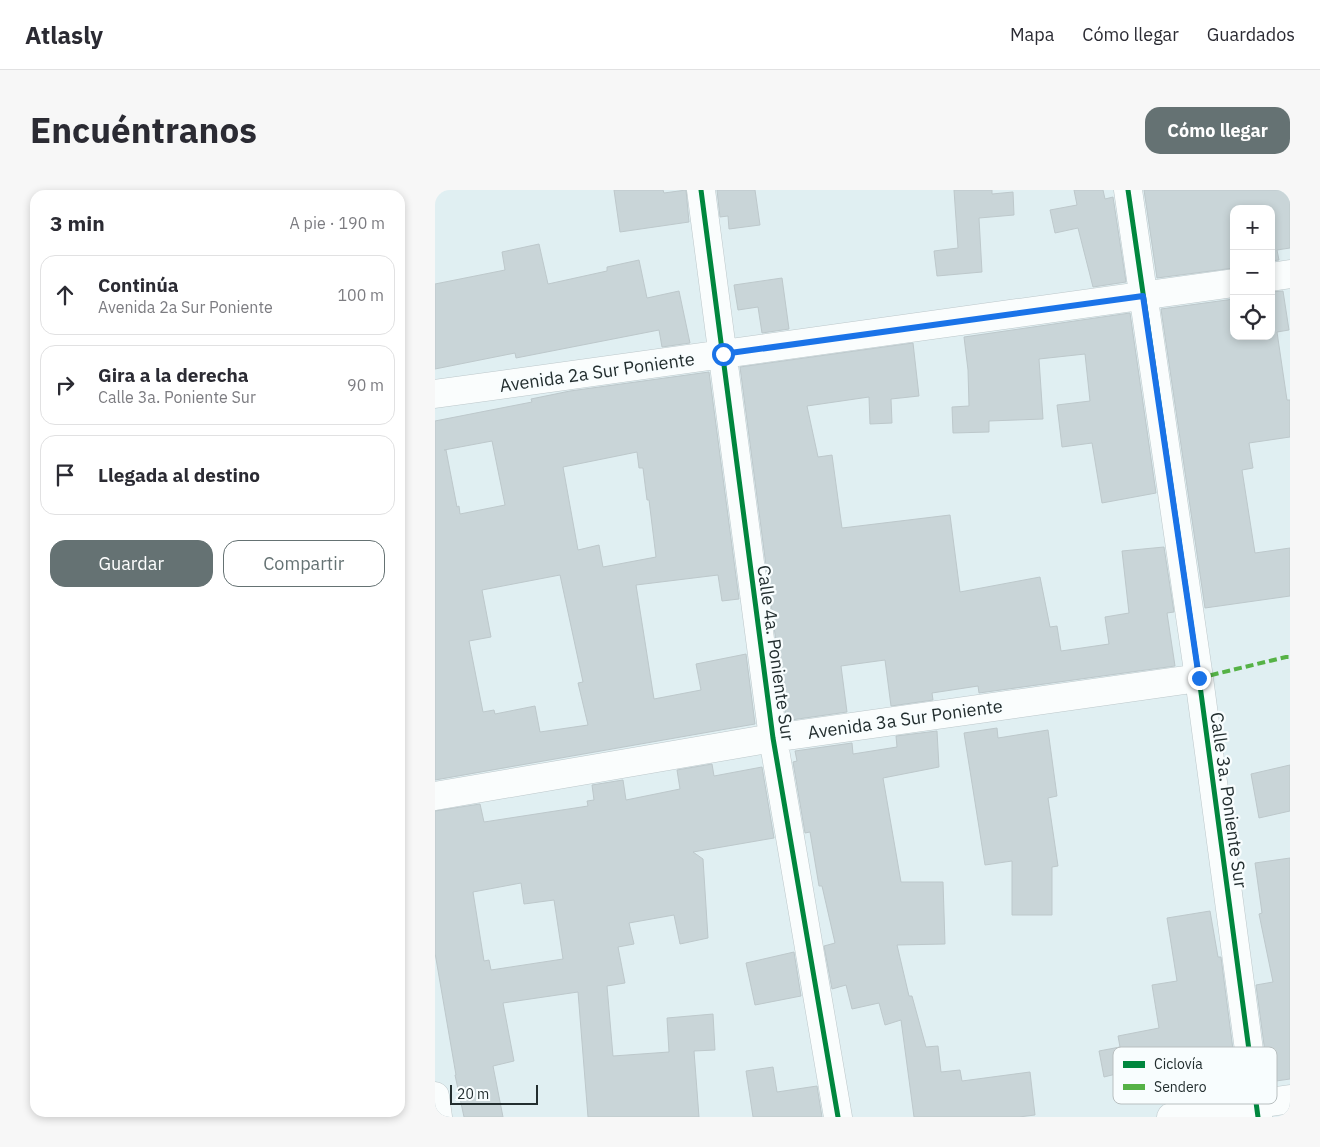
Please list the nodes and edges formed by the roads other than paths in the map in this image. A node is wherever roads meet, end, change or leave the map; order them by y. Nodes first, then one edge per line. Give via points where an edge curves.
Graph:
1 (701, 190) edge
2 (1128, 190) edge
3 (1290, 274) edge
4 (1275, 276) edge
5 (1230, 283) edge
6 (1143, 296) junction
7 (723, 354) junction
8 (435, 394) edge
9 (1199, 678) junction
10 (773, 738) junction
11 (435, 796) edge
12 (1248, 1047) edge
13 (435, 1096) edge
14 (1290, 1099) edge
15 (1276, 1104) edge
16 (1277, 1104) edge
17 (1257, 1111) edge
18 (438, 1117) edge
19 (838, 1117) edge
20 (1171, 1117) edge

1 - 7 street, Calle 4a. Poniente Sur
2 - 6 street, Calle 3a. Poniente Sur
3 - 4 street
5 - 6 street, Avenida 2a Sur Poniente
6 - 7 street, Avenida 2a Sur Poniente
6 - 9 street, Calle 3a. Poniente Sur
7 - 8 street, Avenida 2a Sur Poniente
7 - 10 street, Calle 4a. Poniente Sur
9 - 10 street, Avenida 3a Sur Poniente
9 - 12 street, Calle 3a. Poniente Sur
10 - 11 street, Avenida 3a Sur Poniente
10 - 19 street, Calle 4a. Poniente Sur
13 - 18 street
14 - 16 street
15 - 17 street
17 - 20 street

